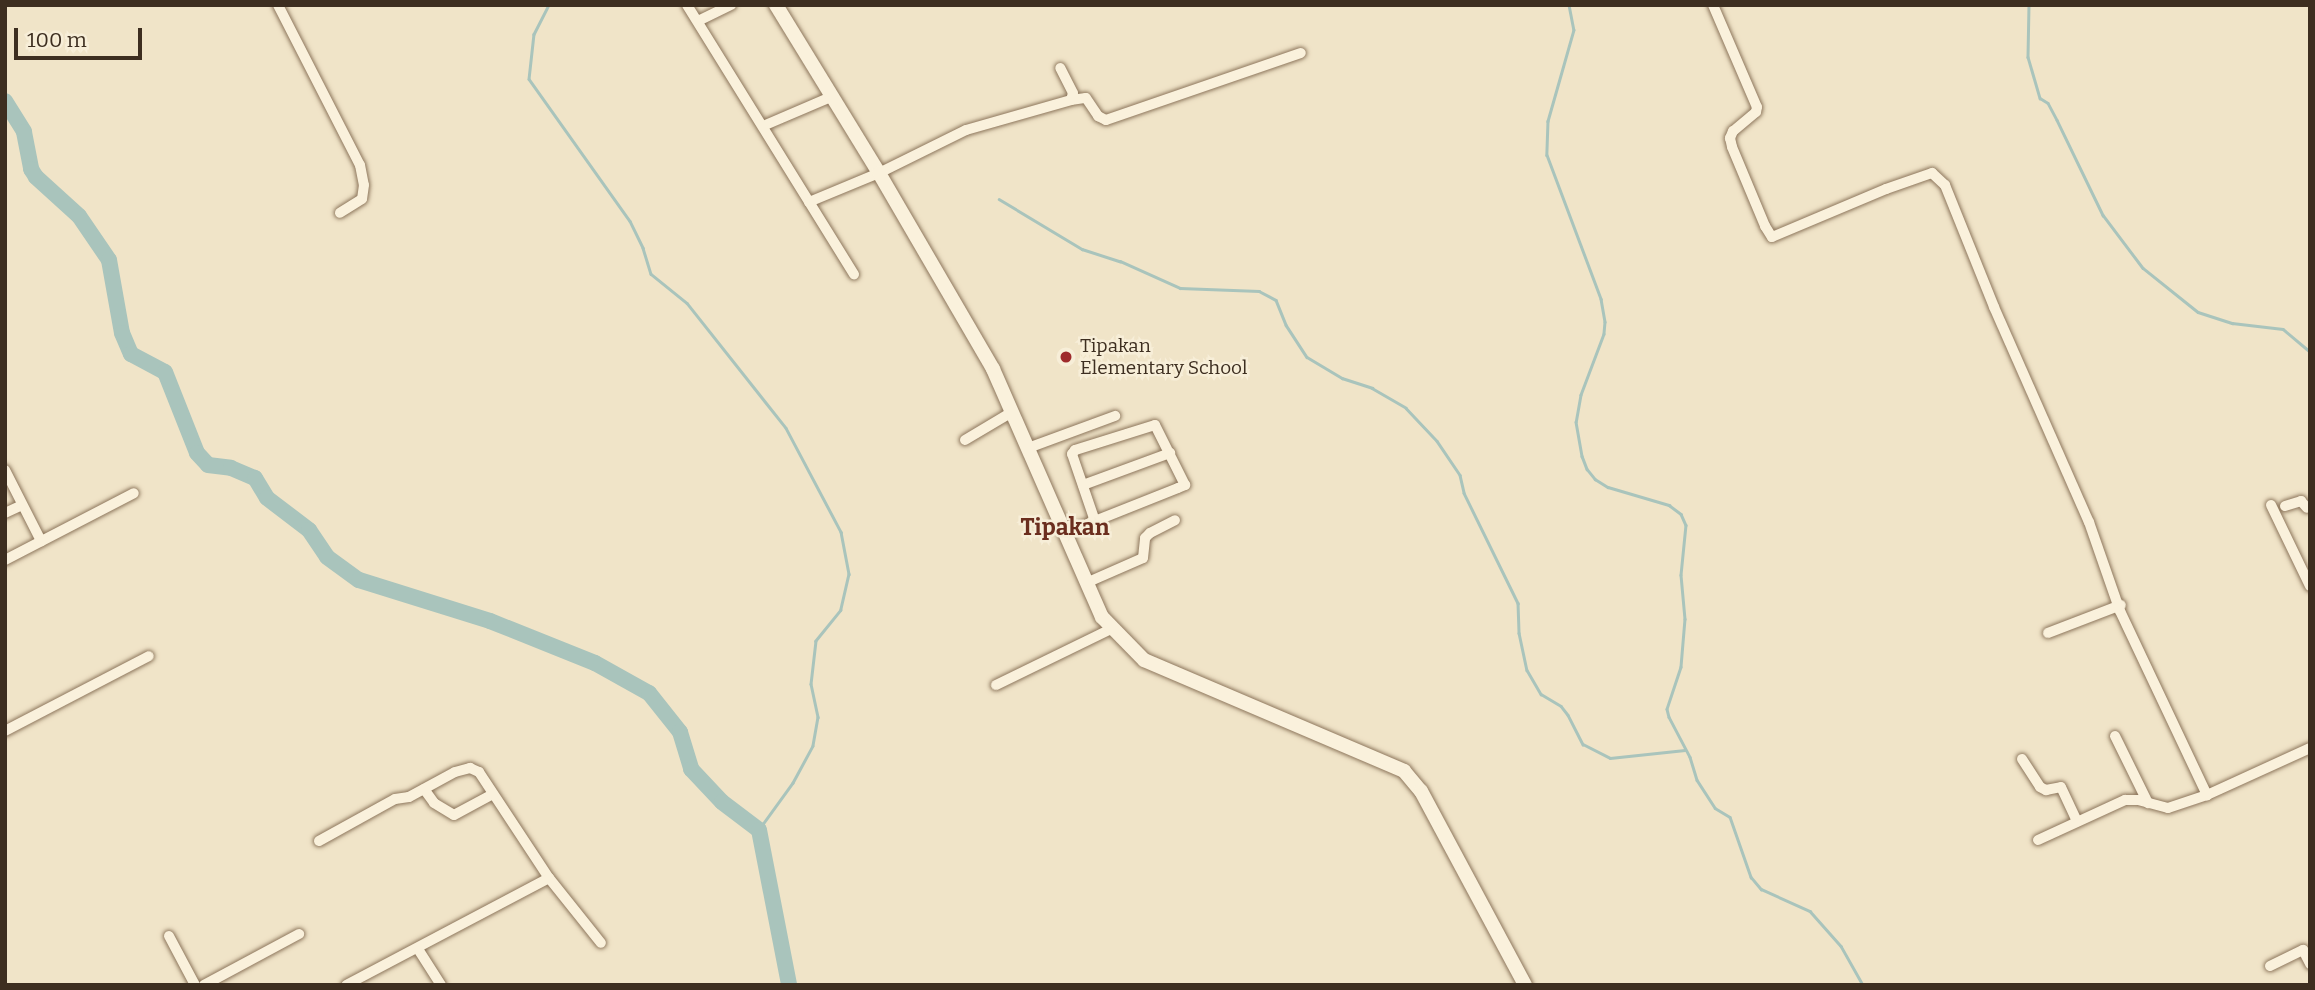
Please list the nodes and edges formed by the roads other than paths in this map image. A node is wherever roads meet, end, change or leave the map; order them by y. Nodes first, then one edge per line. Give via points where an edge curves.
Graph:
1 (278, 5) edge
2 (687, 5) edge
3 (731, 5) edge
4 (776, 5) edge
5 (1713, 5) edge
6 (698, 21) junction
7 (1301, 53) dead end
8 (1060, 68) dead end
9 (833, 96) junction
10 (1071, 100) junction
11 (763, 126) junction
12 (879, 173) junction
13 (809, 202) junction
14 (340, 213) dead end
15 (854, 274) dead end
16 (1012, 412) junction
17 (1115, 416) dead end
18 (965, 440) dead end
19 (1028, 448) junction
20 (1170, 453) junction
21 (6, 473) edge
22 (1083, 485) junction
23 (134, 493) dead end
24 (22, 505) junction
25 (2307, 508) dead end
26 (5, 513) edge
27 (1096, 520) junction
28 (1175, 520) dead end
29 (1065, 533) junction
30 (41, 541) junction
31 (5, 560) edge
32 (1086, 583) junction
33 (2310, 586) edge
34 (2120, 605) junction
35 (1111, 629) junction
36 (2048, 633) dead end
37 (149, 656) dead end
38 (996, 685) dead end
39 (5, 731) edge
40 (2116, 736) dead end
41 (2310, 748) edge
42 (2022, 759) dead end
43 (425, 789) junction
44 (493, 794) junction
45 (2207, 795) junction
46 (2148, 803) junction
47 (2077, 822) junction
48 (2038, 840) dead end
49 (319, 841) dead end
50 (549, 878) junction
51 (299, 934) dead end
52 (169, 936) dead end
53 (601, 943) dead end
54 (2307, 947) edge
55 (418, 949) junction
56 (2310, 964) edge
57 (2270, 966) dead end
58 (195, 985) edge
59 (204, 985) edge
60 (346, 985) edge
61 (440, 985) edge
62 (1525, 985) edge

1 - 14 street via 360,164 362,198
2 - 6 street
3 - 6 street
4 - 9 street
5 - 34 street via 1756,107 1733,131 1732,147 1773,237 1932,173 1945,185
6 - 11 street
7 - 10 street via 1106,120 1086,98
8 - 10 street via 1073,93
9 - 11 street
9 - 12 street
10 - 12 street via 966,130
11 - 13 street
12 - 13 street
12 - 16 street via 993,369
13 - 15 street
16 - 18 street
16 - 19 street
17 - 19 street
19 - 29 street
20 - 22 street
20 - 22 street via 1158,428 1148,425 1075,450 1073,460
20 - 27 street via 1185,485
21 - 24 street
22 - 27 street
23 - 30 street
24 - 26 street
24 - 30 street
25 - 33 street via 2301,501 2277,507
27 - 29 street
28 - 32 street via 1145,538 1143,558
29 - 32 street
30 - 31 street
32 - 35 street
34 - 36 street
34 - 45 street
35 - 38 street
35 - 62 street via 1144,660 1404,771 1421,792
37 - 39 street
40 - 46 street
41 - 45 street
42 - 47 street via 2040,787 2061,787
43 - 44 street via 449,814
43 - 44 street via 470,768 479,772
43 - 49 street via 395,799
44 - 50 street
45 - 46 street via 2168,808
46 - 47 street via 2125,800
47 - 48 street
50 - 53 street
50 - 55 street
51 - 59 street
52 - 58 street
54 - 56 street
54 - 57 street
55 - 60 street
55 - 61 street

